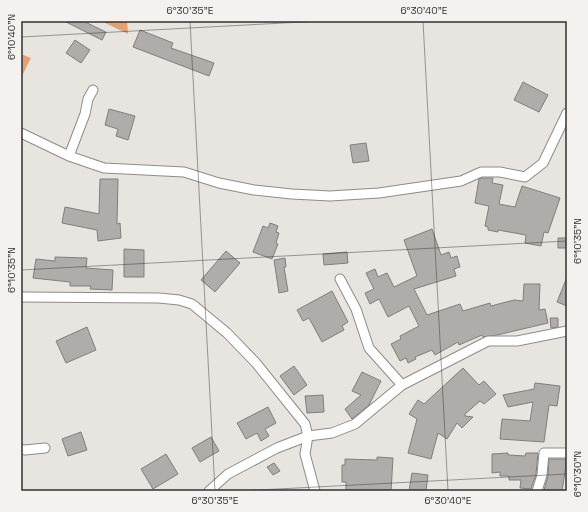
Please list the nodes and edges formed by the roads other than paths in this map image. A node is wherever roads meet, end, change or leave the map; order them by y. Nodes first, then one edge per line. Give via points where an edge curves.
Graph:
1 (93, 90) dead end
2 (567, 113) edge
3 (21, 133) edge
4 (69, 156) junction
5 (340, 279) dead end
6 (21, 297) edge
7 (567, 331) edge
8 (402, 385) junction
9 (308, 436) junction
10 (45, 448) dead end
11 (21, 449) edge
12 (567, 453) edge
13 (209, 491) edge
14 (315, 491) edge
15 (537, 491) edge

1 - 4 street
2 - 4 street via 543,163 525,177 500,172 481,172 460,181 379,193 330,196 254,190 218,183 184,172 104,168
3 - 4 street
5 - 8 street via 356,309 369,348
6 - 9 street via 159,298 192,304 227,333 256,363 305,424
7 - 8 street via 517,341 488,342
8 - 9 street via 356,424 332,433
9 - 13 street via 276,448 228,474
9 - 14 street via 305,454
10 - 11 street
12 - 15 street via 544,453 542,475

